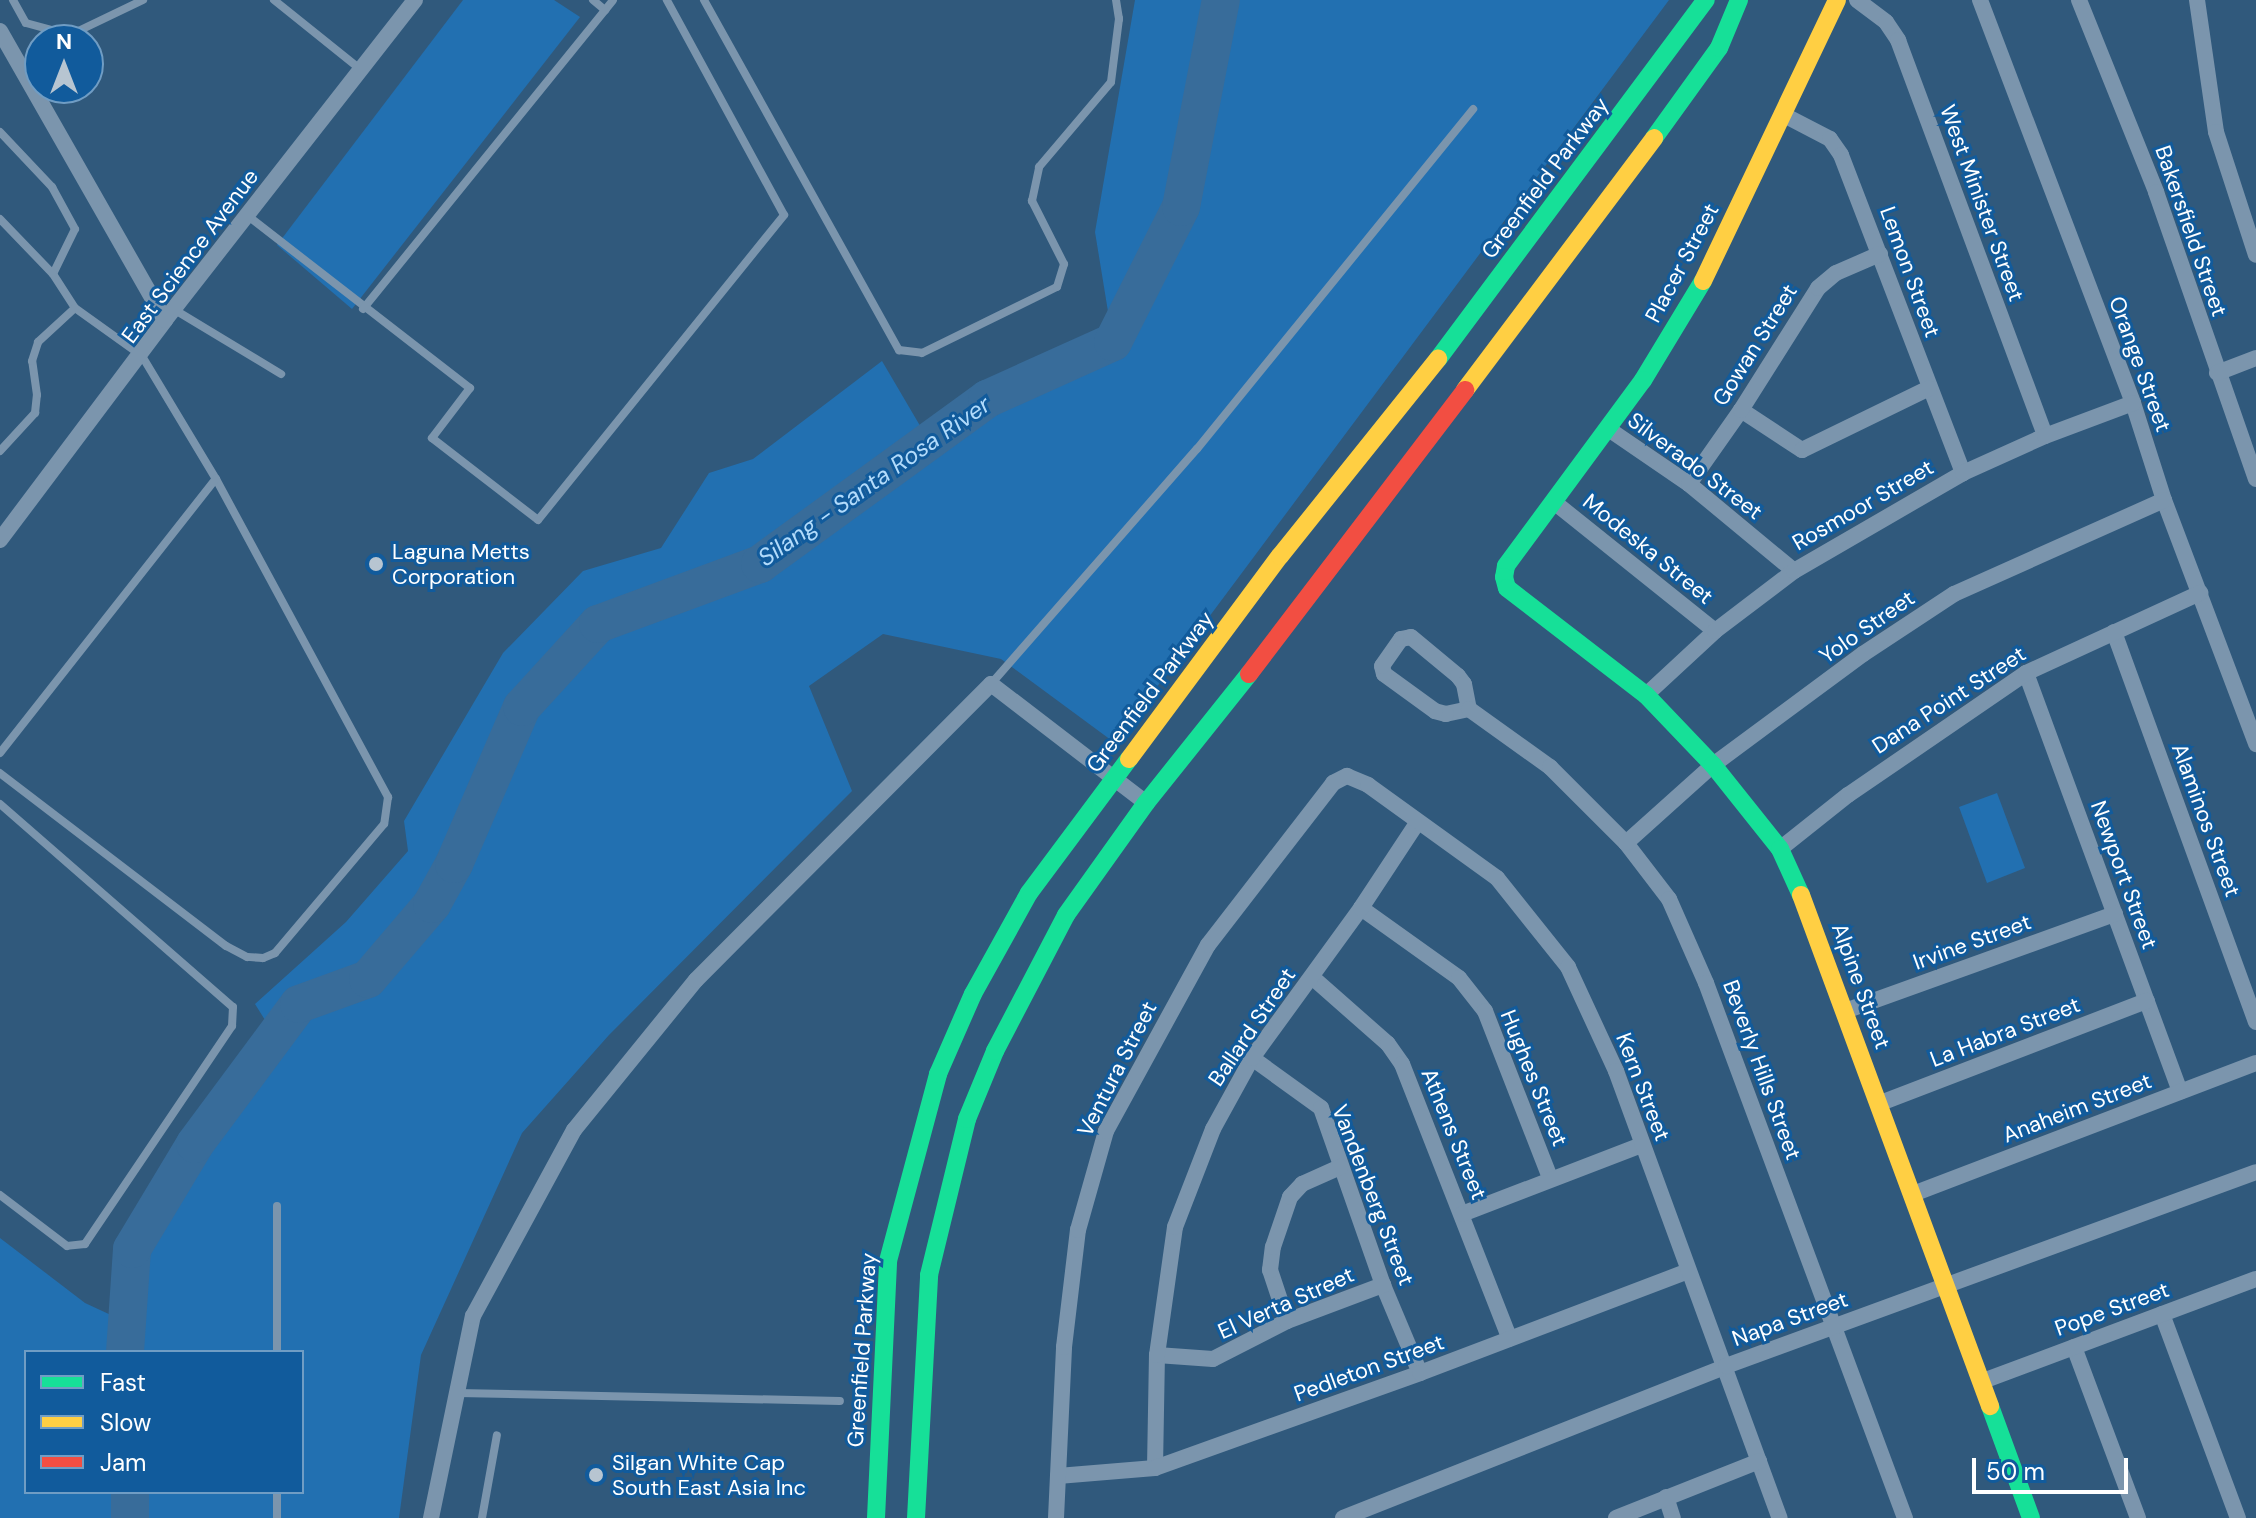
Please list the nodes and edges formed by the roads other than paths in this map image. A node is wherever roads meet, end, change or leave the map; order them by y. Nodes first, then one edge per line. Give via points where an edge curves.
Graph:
1 (13, 0) edge
2 (143, 0) edge
3 (274, 0) edge
4 (415, 0) edge
5 (593, 0) edge
6 (613, 0) edge
7 (667, 0) edge
8 (704, 0) edge
9 (1116, 0) edge
10 (1706, 0) edge
11 (1739, 0) edge
12 (1837, 0) edge
13 (1857, 0) edge
14 (1980, 0) edge
15 (2079, 0) edge
16 (2197, 0) edge
17 (605, 10) junction
18 (0, 31) edge
19 (361, 69) junction
20 (1473, 109) dead end
21 (1782, 114) junction
22 (0, 132) edge
23 (248, 216) junction
24 (0, 219) edge
25 (1880, 254) junction
26 (2256, 255) edge
27 (53, 274) junction
28 (75, 308) junction
29 (363, 309) junction
30 (170, 315) junction
31 (142, 356) junction
32 (2256, 358) edge
33 (2217, 373) junction
34 (281, 374) dead end
35 (1929, 388) junction
36 (2133, 403) junction
37 (1741, 410) junction
38 (1607, 428) junction
39 (2045, 436) junction
40 (0, 451) edge
41 (2252, 458) edge
42 (1963, 473) junction
43 (216, 479) junction
44 (2256, 479) edge
45 (1689, 484) junction
46 (2164, 500) junction
47 (1554, 502) junction
48 (0, 540) edge
49 (1506, 566) joint
50 (1794, 571) junction
51 (2200, 593) junction
52 (1715, 631) junction
53 (2114, 632) junction
54 (2026, 673) junction
55 (991, 684) junction
56 (1646, 695) junction
57 (1469, 709) junction
58 (2256, 744) edge
59 (0, 753) edge
60 (1713, 765) junction
61 (0, 773) edge
62 (1115, 778) junction
63 (1333, 783) joint
64 (1146, 803) junction
65 (0, 804) edge
66 (1417, 823) junction
67 (1626, 843) junction
68 (1780, 849) junction
69 (1361, 908) junction
70 (2115, 914) junction
71 (1312, 977) junction
72 (2147, 1001) junction
73 (1845, 1011) junction
74 (2256, 1022) edge
75 (1252, 1058) junction
76 (2256, 1063) edge
77 (2180, 1092) junction
78 (1878, 1104) junction
79 (1642, 1145) junction
80 (1340, 1167) junction
81 (2256, 1172) edge
82 (1550, 1178) junction
83 (1913, 1194) junction
84 (0, 1195) edge
85 (277, 1206) dead end
86 (1462, 1214) junction
87 (1688, 1271) junction
88 (2255, 1283) edge
89 (1383, 1285) junction
90 (1946, 1287) junction
91 (2162, 1314) junction
92 (1287, 1321) junction
93 (1833, 1326) junction
94 (1510, 1339) junction
95 (2074, 1347) junction
96 (277, 1350) edge
97 (1157, 1355) junction
98 (1726, 1366) junction
99 (1420, 1373) junction
100 (1983, 1381) junction
101 (457, 1393) junction
102 (840, 1401) dead end
103 (497, 1435) dead end
104 (1759, 1461) junction
105 (1155, 1468) junction
106 (1058, 1476) junction
107 (277, 1494) edge
108 (1666, 1497) junction
109 (277, 1518) edge
110 (431, 1518) edge
111 (482, 1518) edge
112 (876, 1518) edge
113 (916, 1518) edge
114 (1056, 1518) edge
115 (1343, 1518) edge
116 (1616, 1518) edge
117 (1673, 1518) edge
118 (1780, 1518) edge
119 (1905, 1518) edge
120 (2031, 1518) edge
121 (2138, 1518) edge
122 (2238, 1518) edge

1 - 2 lane via 26,23 70,35
3 - 19 lane
4 - 19 street, East Science Avenue
5 - 17 lane
6 - 17 lane
7 - 29 lane via 784,215 538,520 432,438 470,388
8 - 9 lane via 899,350 922,353 1057,287 1064,264 1032,201 1039,167 1111,82 1119,19
10 - 62 main road, Greenfield Parkway via 1471,318 1280,556
11 - 64 main road via 1719,48 1612,195 1281,634
12 - 21 main road, Placer Street
13 - 39 street, West Minister Street via 1886,22 1898,40
14 - 36 street, Orange Street
15 - 33 street, Bakersfield Street via 2156,192
16 - 26 street via 2216,132
17 - 29 lane
18 - 30 street
19 - 23 street, East Science Avenue
20 - 55 lane via 1197,449
21 - 25 street, Lemon Street via 1830,139
21 - 38 main road, Placer Street via 1692,303
22 - 27 lane via 52,187 75,229
23 - 29 lane
23 - 30 street, East Science Avenue
24 - 27 lane
25 - 35 street, Lemon Street
25 - 37 street, Gowan Street via 1836,273 1818,288
27 - 28 lane
28 - 31 lane
28 - 40 lane via 38,342 32,361 35,413
30 - 31 street, East Science Avenue
30 - 34 lane
31 - 43 lane
31 - 48 street, East Science Avenue
32 - 33 street
33 - 41 street, Bakersfield Street
35 - 37 street via 1802,450
35 - 42 street, Lemon Street
36 - 39 street, Rosmoor Street
36 - 46 street, Orange Street
37 - 45 street, Gowan Street
38 - 45 street, Silverado Street
38 - 47 main road, Placer Street
39 - 42 street, Rosmoor Street
41 - 44 street, Bakersfield Street
42 - 50 street, Rosmoor Street
43 - 59 lane
43 - 61 lane via 388,797 384,824 275,953 247,957
45 - 50 street, Silverado Street
46 - 51 street, Orange Street
46 - 60 street, Yolo Street via 1954,594
47 - 49 main road, Placer Street
47 - 52 street, Modeska Street
49 - 56 main road, Alpine Street via 1507,588
50 - 52 street, Rosmoor Street
51 - 53 street, Dana Point Street
51 - 58 street, Orange Street
52 - 56 street, Rosmoor Street
53 - 54 street, Dana Point Street
53 - 74 street, Alaminos Street
54 - 68 street, Dana Point Street via 1848,795
54 - 70 street, Newport Street
55 - 62 street
55 - 101 street via 696,980 574,1130 473,1316
56 - 60 main road, Alpine Street
57 - 57 street via 1435,711 1384,674 1382,666 1401,639 1411,637 1458,676
57 - 67 street, Beverly Hills Street via 1550,767
60 - 67 street, Yolo Street
60 - 68 main road, Alpine Street
62 - 64 street
62 - 112 main road, Greenfield Parkway via 1029,893 973,994 938,1074 888,1261
63 - 66 street, Kern Street via 1347,776 1368,785
63 - 106 street, Ventura Street via 1208,945 1106,1131 1078,1230 1064,1347
64 - 113 main road via 1066,915 995,1051 967,1119 929,1275
65 - 84 lane via 233,1007 232,1026 85,1244 67,1246
66 - 69 street, Ballard Street
66 - 79 street, Kern Street via 1497,878 1568,967 1616,1071
67 - 93 street, Beverly Hills Street via 1669,899 1706,983
68 - 73 main road, Alpine Street
69 - 71 street, Ballard Street
69 - 82 street, Hughes Street via 1459,978 1485,1011
70 - 72 street, Newport Street
70 - 73 street, Irvine Street
71 - 75 street, Ballard Street
71 - 86 street, Athens Street via 1388,1044 1402,1064
72 - 77 street, Newport Street
72 - 78 street, La Habra Street
73 - 78 main road, Alpine Street
75 - 80 street, Vandenberg Street via 1321,1108
75 - 97 street, Ballard Street via 1213,1129 1175,1227
76 - 77 street, Anaheim Street
77 - 83 street, Anaheim Street
78 - 83 main road, Alpine Street
79 - 82 street
79 - 87 street, Kern Street
80 - 89 street, Vandenberg Street
80 - 92 street via 1302,1184 1285,1209 1270,1270
81 - 90 street, Napa Street
82 - 86 street
83 - 90 main road, Alpine Street
85 - 96 lane
86 - 94 street, Athens Street
87 - 94 street, Pedleton Street
87 - 98 street, Kern Street
88 - 91 street, Pope Street
89 - 92 street, El Verta Street
89 - 99 street, Vandenberg Street
90 - 93 street, Napa Street
90 - 100 main road, Alpine Street
91 - 95 street, Pope Street
91 - 122 street
92 - 97 street, El Verta Street via 1213,1359
93 - 98 street, Napa Street
93 - 119 street, Beverly Hills Street
94 - 99 street, Pedleton Street
95 - 100 street, Pope Street
95 - 121 street
97 - 105 street, Ballard Street
98 - 104 street, Kern Street
98 - 115 street, Napa Street
99 - 105 street, Pedleton Street
100 - 120 main road, Alpine Street
101 - 102 lane
101 - 110 street
103 - 111 lane
104 - 108 street
104 - 118 street, Kern Street
105 - 106 street, Pedleton Street
106 - 114 street, Ventura Street
107 - 109 lane
108 - 116 street
108 - 117 street

